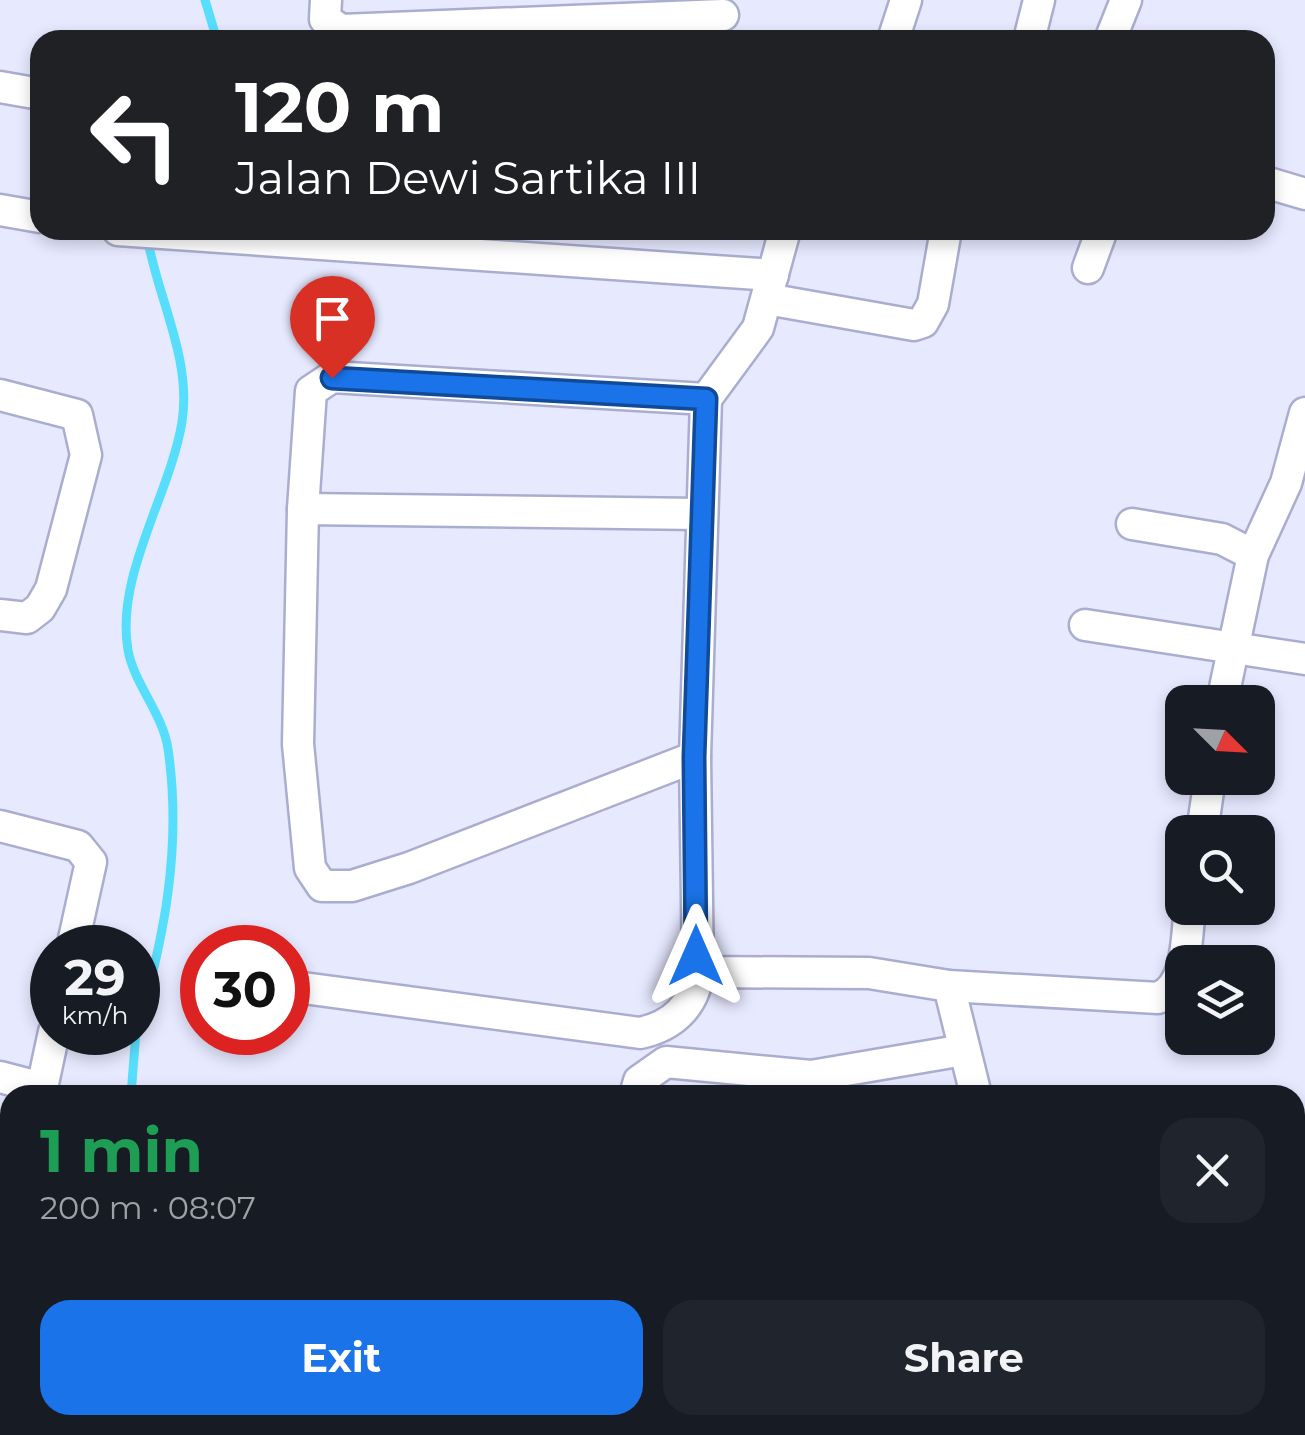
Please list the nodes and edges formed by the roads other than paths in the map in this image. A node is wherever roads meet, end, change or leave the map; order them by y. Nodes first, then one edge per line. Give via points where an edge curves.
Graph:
1 (326, 0) edge
2 (906, 0) edge
3 (1039, 0) edge
4 (1126, 0) edge
5 (723, 18) edge
6 (896, 30) edge
7 (1032, 30) edge
8 (1114, 30) edge
9 (0, 86) edge
10 (30, 92) edge
11 (1275, 185) edge
12 (1305, 194) edge
13 (0, 210) edge
14 (30, 215) edge
15 (236, 240) edge
16 (783, 240) edge
17 (944, 240) edge
18 (1098, 240) edge
19 (1088, 268) dead end
20 (770, 287) junction
21 (0, 395) edge
22 (706, 399) junction
23 (1305, 413) edge
24 (303, 509) junction
25 (700, 514) junction
26 (1132, 524) dead end
27 (1253, 555) junction
28 (0, 614) edge
29 (1085, 624) dead end
30 (1230, 649) junction
31 (1305, 659) edge
32 (1225, 685) edge
33 (694, 757) junction
34 (0, 826) edge
35 (77, 925) edge
36 (698, 972) junction
37 (948, 986) junction
38 (310, 989) edge
39 (1165, 997) edge
40 (964, 1050) junction
41 (49, 1055) edge
42 (43, 1085) edge
43 (638, 1085) edge
44 (973, 1085) edge

1 - 5 street via 325,19 341,30
2 - 6 street
3 - 7 street
4 - 8 street
9 - 10 street
11 - 12 street
13 - 14 street
15 - 20 street
16 - 20 street
17 - 20 street via 933,304 914,325
18 - 19 street
20 - 22 street via 758,328
21 - 28 street via 77,415 86,455 51,589 26,618
22 - 24 street via 332,378 311,391
22 - 25 street
23 - 27 street via 1286,484
24 - 25 street
24 - 33 street via 298,744 310,868 322,886 352,886 409,868
25 - 33 street
26 - 27 street via 1222,539
27 - 30 street
29 - 30 street
30 - 31 street
30 - 32 street
33 - 36 street
34 - 35 street via 87,852 91,862
36 - 37 street via 869,973
36 - 38 street via 696,991 682,1012 640,1033
37 - 39 street
37 - 40 street
40 - 43 street via 811,1076 666,1062
40 - 44 street
41 - 42 street

